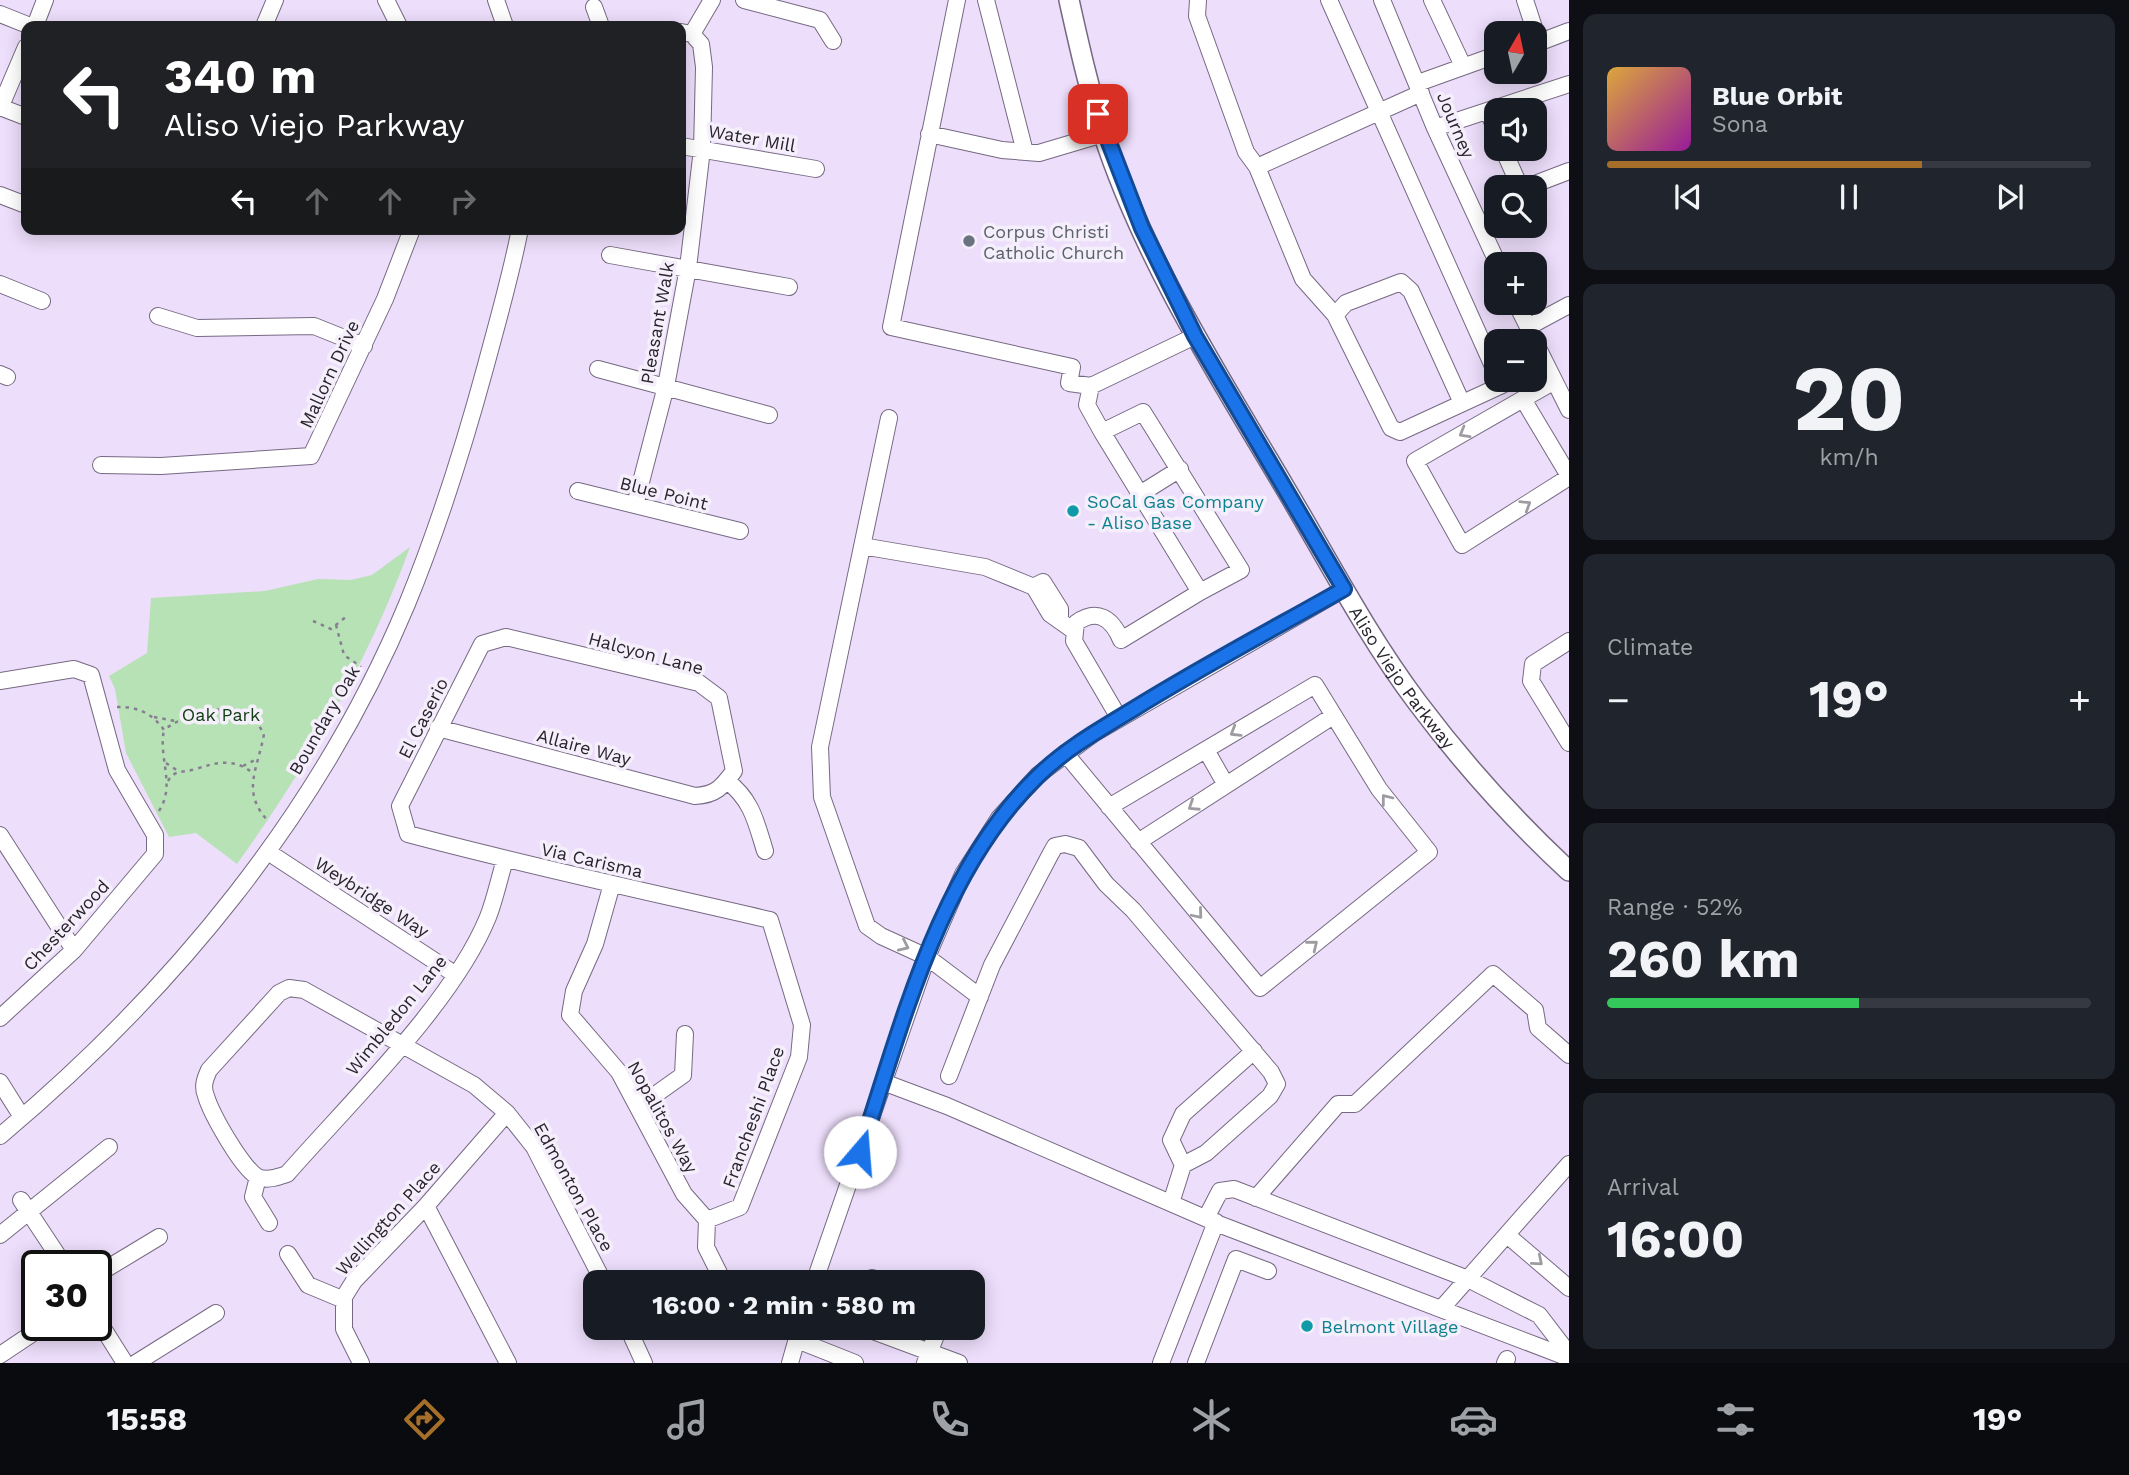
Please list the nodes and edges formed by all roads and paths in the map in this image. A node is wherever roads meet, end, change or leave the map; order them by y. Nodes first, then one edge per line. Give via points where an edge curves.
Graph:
1 (45, 0) edge
2 (275, 0) edge
3 (386, 0) edge
4 (496, 0) edge
5 (712, 0) edge
6 (744, 0) edge
7 (957, 0) edge
8 (986, 0) edge
9 (1069, 0) edge
10 (1198, 0) edge
11 (1329, 0) edge
12 (1382, 0) edge
13 (1432, 0) edge
14 (1525, 0) edge
15 (594, 7) dead end
16 (0, 14) edge
17 (35, 21) edge
18 (266, 21) edge
19 (396, 21) edge
20 (503, 21) edge
21 (599, 21) edge
22 (1531, 21) edge
23 (21, 22) edge
24 (1569, 32) edge
25 (686, 33) edge
26 (1547, 40) edge
27 (833, 41) dead end
28 (21, 59) edge
29 (1484, 59) edge
30 (1463, 66) junction
31 (1569, 84) edge
32 (1420, 88) junction
33 (1527, 98) edge
34 (0, 107) edge
35 (1379, 111) junction
36 (1484, 112) edge
37 (21, 115) edge
38 (1435, 128) junction
39 (929, 134) junction
40 (1103, 134) junction
41 (686, 147) edge
42 (702, 149) junction
43 (1025, 152) junction
44 (1257, 167) junction
45 (816, 169) dead end
46 (1569, 171) edge
47 (1547, 179) edge
48 (0, 195) edge
49 (21, 203) edge
50 (410, 235) edge
51 (518, 235) edge
52 (1493, 252) edge
53 (610, 255) dead end
54 (688, 268) junction
55 (0, 284) edge
56 (789, 286) dead end
57 (42, 301) dead end
58 (1569, 305) edge
59 (1335, 315) junction
60 (158, 316) dead end
61 (1541, 329) edge
62 (1195, 336) junction
63 (1484, 340) edge
64 (364, 346) junction
65 (598, 369) dead end
66 (1547, 373) edge
67 (1553, 382) junction
68 (666, 386) junction
69 (1091, 386) junction
70 (1484, 390) edge
71 (1523, 399) junction
72 (1462, 403) junction
73 (1569, 410) edge
74 (769, 415) dead end
75 (889, 418) dead end
76 (1102, 432) junction
77 (101, 465) dead end
78 (1180, 468) junction
79 (1569, 476) edge
80 (578, 491) dead end
81 (1140, 494) junction
82 (635, 505) junction
83 (740, 531) dead end
84 (862, 546) junction
85 (1344, 589) junction
86 (1200, 592) junction
87 (347, 616) dead end
88 (313, 621) dead end
89 (336, 626) junction
90 (1074, 631) junction
91 (506, 637) joint
92 (1569, 641) edge
93 (361, 667) dead end
94 (0, 681) edge
95 (114, 708) dead end
96 (1333, 716) junction
97 (154, 717) junction
98 (1119, 718) junction
99 (176, 721) junction
100 (438, 728) junction
101 (164, 730) junction
102 (1569, 743) edge
103 (1206, 750) junction
104 (1065, 753) junction
105 (255, 760) junction
106 (165, 762) junction
107 (243, 765) junction
108 (178, 771) junction
109 (253, 773) junction
110 (167, 781) junction
111 (724, 785) junction
112 (1226, 785) junction
113 (1109, 807) junction
114 (156, 812) dead end
115 (269, 822) dead end
116 (408, 834) joint
117 (0, 835) edge
118 (1138, 842) junction
119 (765, 851) dead end
120 (268, 852) junction
121 (505, 860) junction
122 (1569, 870) edge
123 (612, 884) junction
124 (770, 920) joint
125 (74, 950) junction
126 (927, 957) junction
127 (456, 975) junction
128 (980, 997) junction
129 (0, 1018) edge
130 (685, 1034) dead end
131 (402, 1044) junction
132 (1254, 1051) junction
133 (1569, 1055) edge
134 (949, 1076) dead end
135 (0, 1082) edge
136 (883, 1082) junction
137 (638, 1107) junction
138 (508, 1113) junction
139 (22, 1117) junction
140 (0, 1136) edge
141 (109, 1147) dead end
142 (1183, 1165) junction
143 (1566, 1174) edge
144 (258, 1177) junction
145 (1256, 1198) junction
146 (1171, 1203) junction
147 (26, 1206) junction
148 (426, 1206) junction
149 (707, 1220) junction
150 (1211, 1220) junction
151 (269, 1223) dead end
152 (0, 1235) edge
153 (1507, 1235) junction
154 (159, 1237) dead end
155 (54, 1250) edge
156 (288, 1254) dead end
157 (112, 1266) edge
158 (597, 1270) edge
159 (718, 1270) edge
160 (818, 1270) edge
161 (1268, 1271) dead end
162 (1468, 1279) junction
163 (1569, 1288) edge
164 (344, 1300) junction
165 (1441, 1309) junction
166 (216, 1313) dead end
167 (633, 1340) edge
168 (797, 1340) edge
169 (811, 1340) edge
170 (890, 1340) edge
171 (934, 1340) edge
172 (21, 1341) edge
173 (111, 1341) edge
174 (0, 1355) edge
175 (1569, 1356) edge
176 (927, 1358) edge
177 (125, 1363) edge
178 (136, 1363) edge
179 (361, 1363) edge
180 (508, 1363) edge
181 (644, 1363) edge
182 (790, 1363) edge
183 (855, 1363) edge
184 (959, 1363) edge
185 (1161, 1363) edge
186 (1196, 1363) edge

1 - 17 street
2 - 18 street
3 - 19 street
4 - 20 street
5 - 25 street
6 - 27 street via 820,20
7 - 39 street
8 - 43 street
9 - 40 main road, Aliso Viejo Parkway
10 - 44 street via 1201,28 1246,152
11 - 35 street
12 - 32 street, Journey
13 - 30 street
14 - 22 street
15 - 21 street
16 - 23 street
24 - 26 street
25 - 42 street, Pleasant Walk via 701,44
28 - 34 street
29 - 30 street
30 - 32 street
31 - 33 street
32 - 35 street
32 - 38 street, Journey
34 - 37 street
35 - 44 street
35 - 63 street
36 - 38 street
38 - 52 street, Journey
39 - 43 street
39 - 69 street via 891,327 1072,367 1069,383
40 - 43 street via 1039,153
40 - 62 main road, Aliso Viejo Parkway
41 - 42 street, Water Mill
42 - 45 street, Water Mill
42 - 54 street, Pleasant Walk
44 - 59 street via 1303,279
46 - 47 street
48 - 49 street
50 - 64 street, Mallorn Drive
51 - 120 street, Boundary Oak via 470,424 411,594 352,717
53 - 54 street
54 - 56 street
54 - 68 street, Pleasant Walk
55 - 57 street
58 - 61 street
59 - 72 street via 1391,428 1400,432
59 - 72 street via 1346,303 1401,282 1411,291
60 - 64 street via 197,328 314,326
62 - 69 street
62 - 85 main road, Aliso Viejo Parkway
64 - 77 street, Mallorn Drive via 312,456 161,466
65 - 68 street
66 - 67 street
67 - 71 street
67 - 73 street
68 - 74 street
68 - 82 street, Pleasant Walk
69 - 76 street via 1087,405
70 - 72 street
71 - 79 street
71 -> 79 street via 1415,461 1462,545
75 - 84 street
76 - 78 street via 1143,412
76 - 81 street
78 - 81 street
78 - 86 street via 1241,570
80 - 82 street, Blue Point
81 - 86 street
82 - 83 street, Blue Point
84 - 90 street via 985,567 1038,584 1050,614
84 -> 126 street via 820,747 822,797 867,926
85 - 98 street
85 - 122 main road, Aliso Viejo Parkway via 1432,721 1539,843
86 - 90 street via 1121,640 1109,620 1099,615 1086,616
87 - 89 path
88 - 89 path
89 - 93 path via 344,655
90 - 98 street via 1074,641
91 - 100 street, El Caserio via 482,644
91 - 111 street, Halcyon Lane via 699,683 719,698 734,771
92 - 102 street via 1533,664 1531,681
94 - 125 street, Chesterwood via 74,669 91,675 117,770 155,835 155,853
95 - 97 path via 139,710
96 -> 103 street via 1315,685
96 - 112 street
118 -> 96 street via 1260,988 1429,852 1379,789
97 - 99 path
97 - 101 path
98 - 104 street
99 - 101 path
99 - 105 path via 215,712 246,713 264,734
100 - 111 street, Allaire Way via 695,796 708,796
100 - 116 street, El Caserio via 400,806
101 - 106 path
103 - 112 street
103 - 113 street
104 - 113 street
104 - 126 street via 999,818 963,874
105 - 107 path
105 - 109 path
106 - 108 path
106 - 110 path
107 - 108 path via 217,761
107 - 109 path
108 - 110 path
109 - 115 path via 252,797
110 - 114 path via 164,803
111 - 119 street via 744,794
112 -> 118 street
113 - 118 street
116 - 121 street, Via Carisma
117 - 125 street
120 - 127 street, Weybridge Way
120 - 139 street, Boundary Oak via 192,950 122,1027
121 - 123 street, Via Carisma
121 - 127 street, Wimbledon Lane via 487,918
123 - 124 street, Via Carisma
123 - 137 street, Nopalitos Way via 570,1014 619,1072
124 - 149 street, Francheshi Place via 802,1025 799,1057 740,1207
125 - 129 street, Chesterwood
126 - 128 street
126 - 136 street
127 - 131 street, Wimbledon Lane
128 - 132 street via 1055,846 1065,844 1079,848
128 - 134 street
130 - 137 street via 682,1075
131 - 138 street, Edmonton Place via 474,1086
131 - 144 street, Wimbledon Lane via 287,1174 274,1179
131 - 144 street, Edmonton Place via 304,989 279,993 204,1081 206,1097 243,1164
132 - 142 street via 1183,1114 1171,1140
132 - 142 street via 1277,1084 1270,1096 1206,1153
133 - 145 street via 1538,1028 1535,1010 1493,974 1355,1104 1338,1104
135 - 139 street
136 - 146 street
136 - 160 street
137 - 149 street, Nopalitos Way via 684,1194
138 - 148 street, Wellington Place
138 - 158 street, Edmonton Place via 534,1147
139 - 140 street, Boundary Oak
141 - 147 street
142 - 146 street
143 - 153 street
144 - 151 street via 253,1197
145 - 150 street via 1234,1189 1220,1191
145 - 162 street
146 - 150 street
147 - 152 street
147 - 155 street
148 - 164 street, Wellington Place via 354,1281
148 - 180 street
149 - 159 street via 706,1247
150 - 165 street
150 - 185 street
153 - 162 street
153 -> 163 street
154 - 157 street
156 - 164 street via 308,1285
161 - 186 street via 1236,1259
162 - 165 street
162 - 175 street via 1539,1315
164 - 179 street, Wellington Place via 344,1329
165 - 175 street
166 - 178 street
167 - 181 street
168 - 182 street
169 - 183 street
170 - 176 street
171 - 176 street
172 - 174 street
173 - 177 street
176 - 184 street

